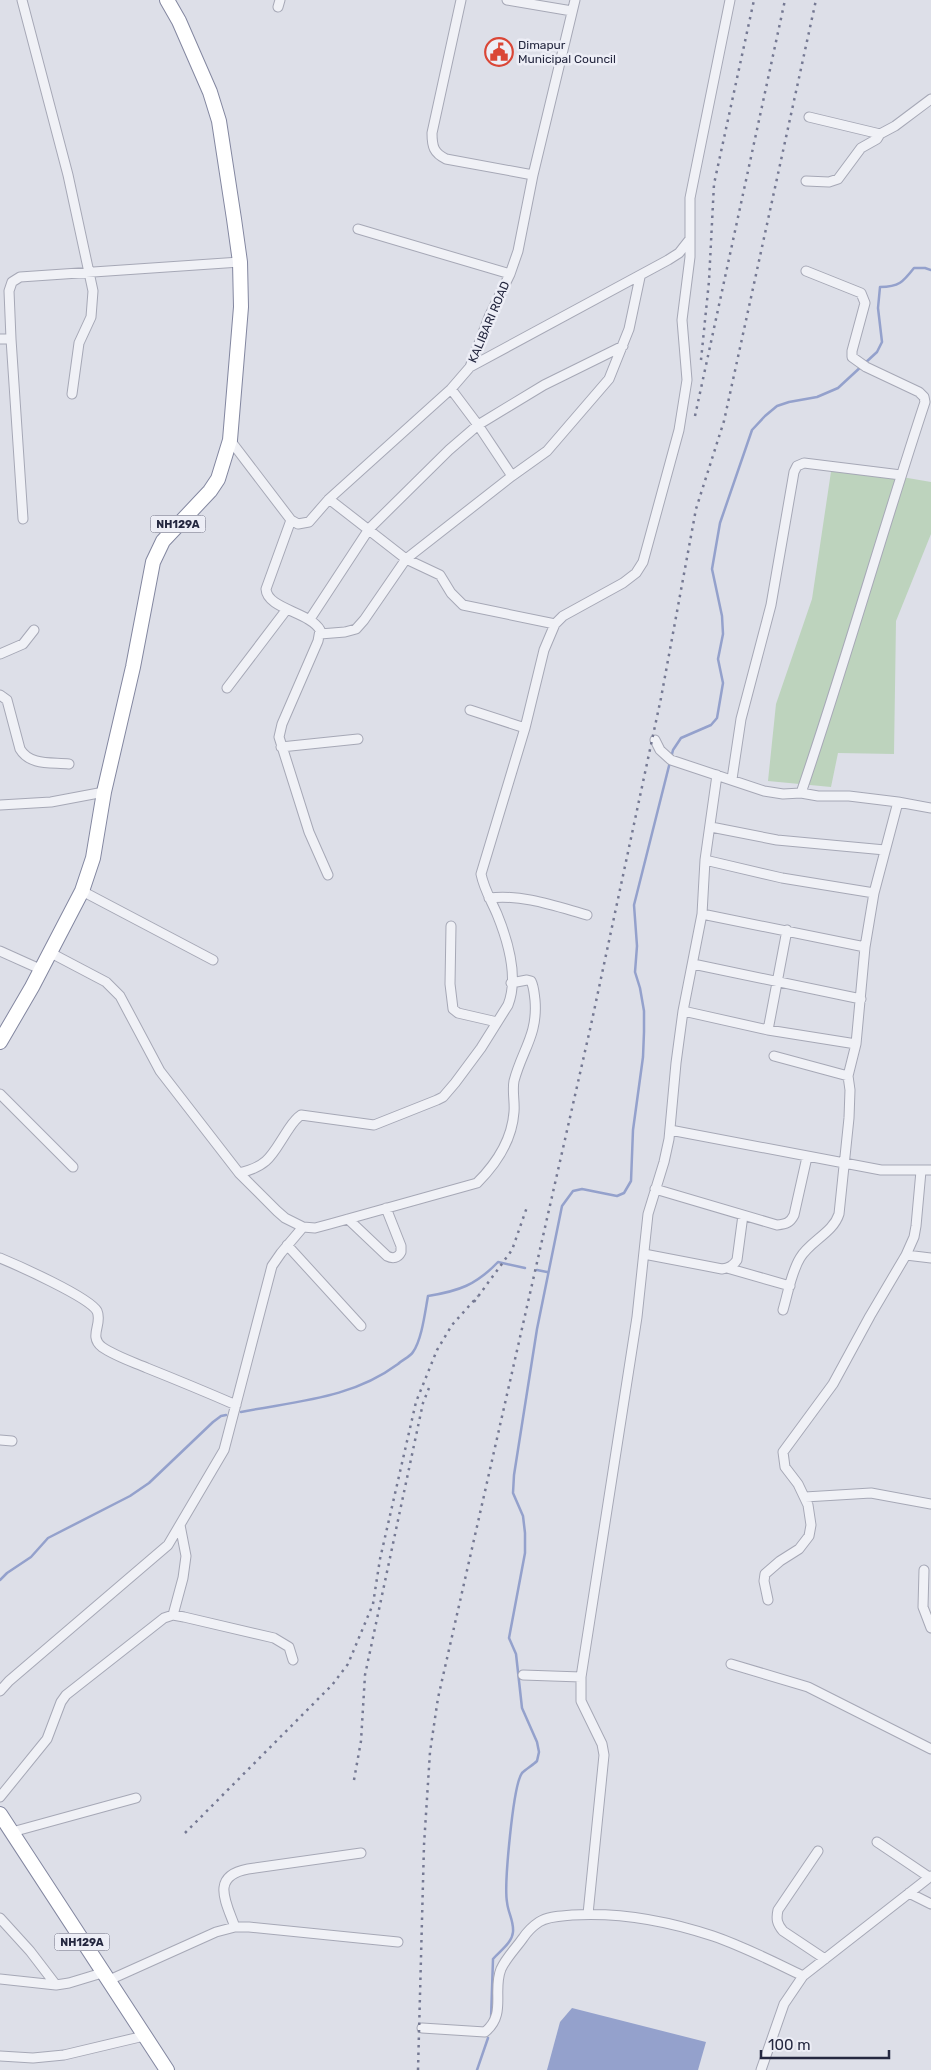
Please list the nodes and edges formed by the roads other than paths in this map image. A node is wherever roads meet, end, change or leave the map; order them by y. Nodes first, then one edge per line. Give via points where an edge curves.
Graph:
1 (22, 0) edge
2 (166, 0) edge
3 (461, 0) edge
4 (507, 0) edge
5 (575, 0) edge
6 (730, 0) edge
7 (572, 11) junction
8 (931, 99) edge
9 (809, 117) dead end
10 (880, 134) junction
11 (533, 175) junction
12 (806, 181) dead end
13 (358, 229) dead end
14 (690, 239) junction
15 (240, 262) junction
16 (90, 272) junction
17 (806, 272) dead end
18 (510, 274) junction
19 (640, 277) junction
20 (0, 338) edge
21 (11, 339) junction
22 (623, 346) junction
23 (470, 367) junction
24 (450, 389) junction
25 (72, 394) dead end
26 (478, 425) junction
27 (230, 440) junction
28 (901, 475) junction
29 (512, 476) junction
30 (330, 499) junction
31 (23, 519) dead end
32 (291, 520) junction
33 (369, 528) junction
34 (406, 559) junction
35 (287, 609) junction
36 (310, 619) junction
37 (554, 624) junction
38 (34, 630) dead end
39 (320, 634) junction
40 (0, 654) edge
41 (227, 688) dead end
42 (0, 695) edge
43 (470, 710) dead end
44 (525, 728) junction
45 (358, 739) dead end
46 (655, 740) dead end
47 (281, 747) junction
48 (70, 764) dead end
49 (717, 775) junction
50 (732, 779) junction
51 (104, 792) junction
52 (801, 793) junction
53 (898, 802) junction
54 (0, 805) edge
55 (931, 808) edge
56 (711, 827) junction
57 (885, 850) junction
58 (705, 860) junction
59 (328, 875) dead end
60 (82, 891) junction
61 (874, 893) junction
62 (489, 898) junction
63 (702, 914) junction
64 (587, 915) dead end
65 (451, 926) dead end
66 (787, 930) junction
67 (865, 946) junction
68 (0, 951) edge
69 (50, 952) junction
70 (213, 960) dead end
71 (693, 964) junction
72 (40, 969) junction
73 (776, 981) junction
74 (511, 983) junction
75 (861, 999) junction
76 (683, 1010) junction
77 (497, 1022) junction
78 (768, 1030) junction
79 (0, 1042) edge
80 (856, 1044) junction
81 (774, 1056) dead end
82 (848, 1076) junction
83 (0, 1094) edge
84 (670, 1130) junction
85 (807, 1157) junction
86 (844, 1163) junction
87 (73, 1167) dead end
88 (931, 1170) edge
89 (921, 1171) junction
90 (239, 1173) junction
91 (655, 1189) junction
92 (386, 1208) junction
93 (743, 1215) junction
94 (348, 1219) junction
95 (303, 1227) junction
96 (287, 1245) junction
97 (644, 1254) junction
98 (906, 1255) junction
99 (0, 1258) edge
100 (931, 1258) edge
101 (727, 1268) junction
102 (790, 1286) junction
103 (783, 1310) dead end
104 (361, 1326) dead end
105 (236, 1405) junction
106 (0, 1440) edge
107 (12, 1441) dead end
108 (805, 1496) junction
109 (931, 1504) edge
110 (180, 1525) junction
111 (924, 1570) dead end
112 (768, 1600) dead end
113 (174, 1616) junction
114 (931, 1628) edge
115 (293, 1660) dead end
116 (730, 1664) dead end
117 (523, 1675) dead end
118 (581, 1677) junction
119 (0, 1691) edge
120 (931, 1749) edge
121 (0, 1797) edge
122 (136, 1798) dead end
123 (0, 1814) edge
124 (12, 1832) junction
125 (877, 1842) dead end
126 (818, 1852) dead end
127 (361, 1853) dead end
128 (930, 1876) edge
129 (909, 1893) junction
130 (931, 1904) edge
131 (588, 1914) junction
132 (0, 1918) edge
133 (235, 1927) junction
134 (398, 1942) dead end
135 (825, 1959) junction
136 (803, 1976) junction
137 (104, 1977) junction
138 (0, 1979) edge
139 (56, 1985) junction
140 (422, 2028) dead end
141 (144, 2036) junction
142 (0, 2056) edge
143 (166, 2070) edge
144 (760, 2070) edge

1 - 16 street
2 - 15 highway, NH129A via 198,61 220,121
3 - 11 street via 432,133 436,154 446,160
4 - 7 street
5 - 7 street, KALIBARI ROAD
6 - 14 street via 690,198
7 - 11 street, KALIBARI ROAD
8 - 10 street
9 - 10 street
10 - 12 street via 862,148 838,179
11 - 18 street, KALIBARI ROAD via 518,251
13 - 18 street
14 - 19 street via 679,253
14 - 37 street via 682,320 687,380 679,430 643,562 636,573 623,583
15 - 16 street
15 - 27 highway, NH129A via 241,306
16 - 21 street via 20,277 12,282 9,291
16 - 25 street via 93,306 79,343
17 - 28 street via 861,293 864,298 852,358 924,397
18 - 23 street, KALIBARI ROAD
19 - 22 street via 634,313
19 - 23 street
20 - 21 street
21 - 31 street
22 - 26 street via 544,385
22 - 29 street via 610,379 547,451
23 - 24 street, KALIBARI ROAD
24 - 26 street
24 - 30 street, KALIBARI ROAD
26 - 29 street
26 - 33 street
27 - 32 street
27 - 51 highway, NH129A via 218,479 163,541 153,562
28 - 50 street via 804,463 797,466 772,605 741,719
28 - 52 street via 835,694
29 - 34 street
30 - 32 street, KALIBARI ROAD via 309,522 298,524
30 - 33 street
32 - 35 street via 266,589 271,600
33 - 34 street
33 - 36 street
34 - 37 street via 440,575 463,605
34 - 39 street via 356,629
35 - 36 street
35 - 41 street
36 - 39 street
37 - 44 street via 544,650
38 - 40 street via 22,644
39 - 47 street via 282,724
42 - 48 street via 7,700 24,756 30,760
43 - 44 street
44 - 62 street via 481,874 483,888
45 - 47 street
46 - 49 street via 670,760
47 - 59 street via 309,832
49 - 50 street
49 - 56 street
50 - 52 street via 764,791
51 - 54 street via 51,802
51 - 60 highway, NH129A via 98,839
52 - 53 street
53 - 55 street
53 - 57 street
56 - 57 street via 777,840
56 - 58 street
57 - 61 street
58 - 61 street via 782,878
58 - 63 street
60 - 69 highway, NH129A
60 - 70 street
61 - 67 street
62 - 64 street via 519,897
62 - 74 street via 513,962
63 - 66 street
63 - 71 street
65 - 77 street via 453,1009
66 - 67 street
66 - 73 street
67 - 75 street
68 - 72 street
69 - 72 highway, NH129A
69 - 90 street via 106,982 120,996 160,1071
71 - 73 street
71 - 76 street
72 - 79 highway, NH129A
73 - 75 street
73 - 78 street
74 - 77 street via 511,998
74 - 92 street via 527,980 534,987 535,1023 514,1080 513,1121 507,1142 489,1172 477,1183
75 - 80 street
76 - 78 street
76 - 84 street
77 - 90 street via 442,1097 374,1125 301,1115 266,1162
78 - 80 street
80 - 82 street
81 - 82 street
82 - 86 street via 850,1110
83 - 87 street
84 - 85 street
84 - 91 street
85 - 86 street
85 - 93 street via 791,1221 777,1225
86 - 89 street via 881,1170
86 - 102 street via 837,1221 805,1250
88 - 89 street
89 - 98 street via 914,1238
90 - 95 street via 281,1215
91 - 93 street
91 - 97 street via 648,1214
92 - 94 street
92 - 94 street via 401,1246 402,1252 397,1257 388,1256
93 - 101 street via 737,1260
94 - 95 street via 315,1228
95 - 96 street
96 - 104 street
96 - 105 street via 270,1273
97 - 101 street
97 - 118 street
98 - 100 street
98 - 108 street via 833,1384 783,1452 785,1467
99 - 105 street via 92,1306 97,1311 95,1332 102,1346
101 - 102 street
102 - 103 street
105 - 110 street via 224,1450
106 - 107 street
108 - 109 street via 872,1493
108 - 112 street via 811,1526 809,1536 799,1549 765,1574
110 - 113 street via 186,1556
110 - 119 street via 159,1554
111 - 114 street via 923,1607
113 - 115 street via 274,1638 289,1647
113 - 121 street via 157,1622 66,1695 60,1702 47,1739
116 - 120 street via 808,1687
117 - 118 street
118 - 131 street via 581,1701 604,1755
122 - 124 street
123 - 124 highway, NH129A
124 - 137 highway, NH129A
125 - 128 street
126 - 135 street via 778,1910 776,1919 783,1931
127 - 133 street via 238,1871 229,1876 223,1888 224,1897
128 - 129 street
129 - 130 street
129 - 135 street
131 - 136 street via 648,1920 705,1934 748,1949
131 - 140 street via 556,1916 532,1927 500,1970 496,2016 491,2027 484,2032
132 - 139 street
133 - 134 street
133 - 137 street
135 - 136 street
136 - 144 street via 784,2004
137 - 139 street
137 - 141 highway, NH129A
138 - 139 street
141 - 142 street via 64,2055 33,2058
141 - 143 highway, NH129A

